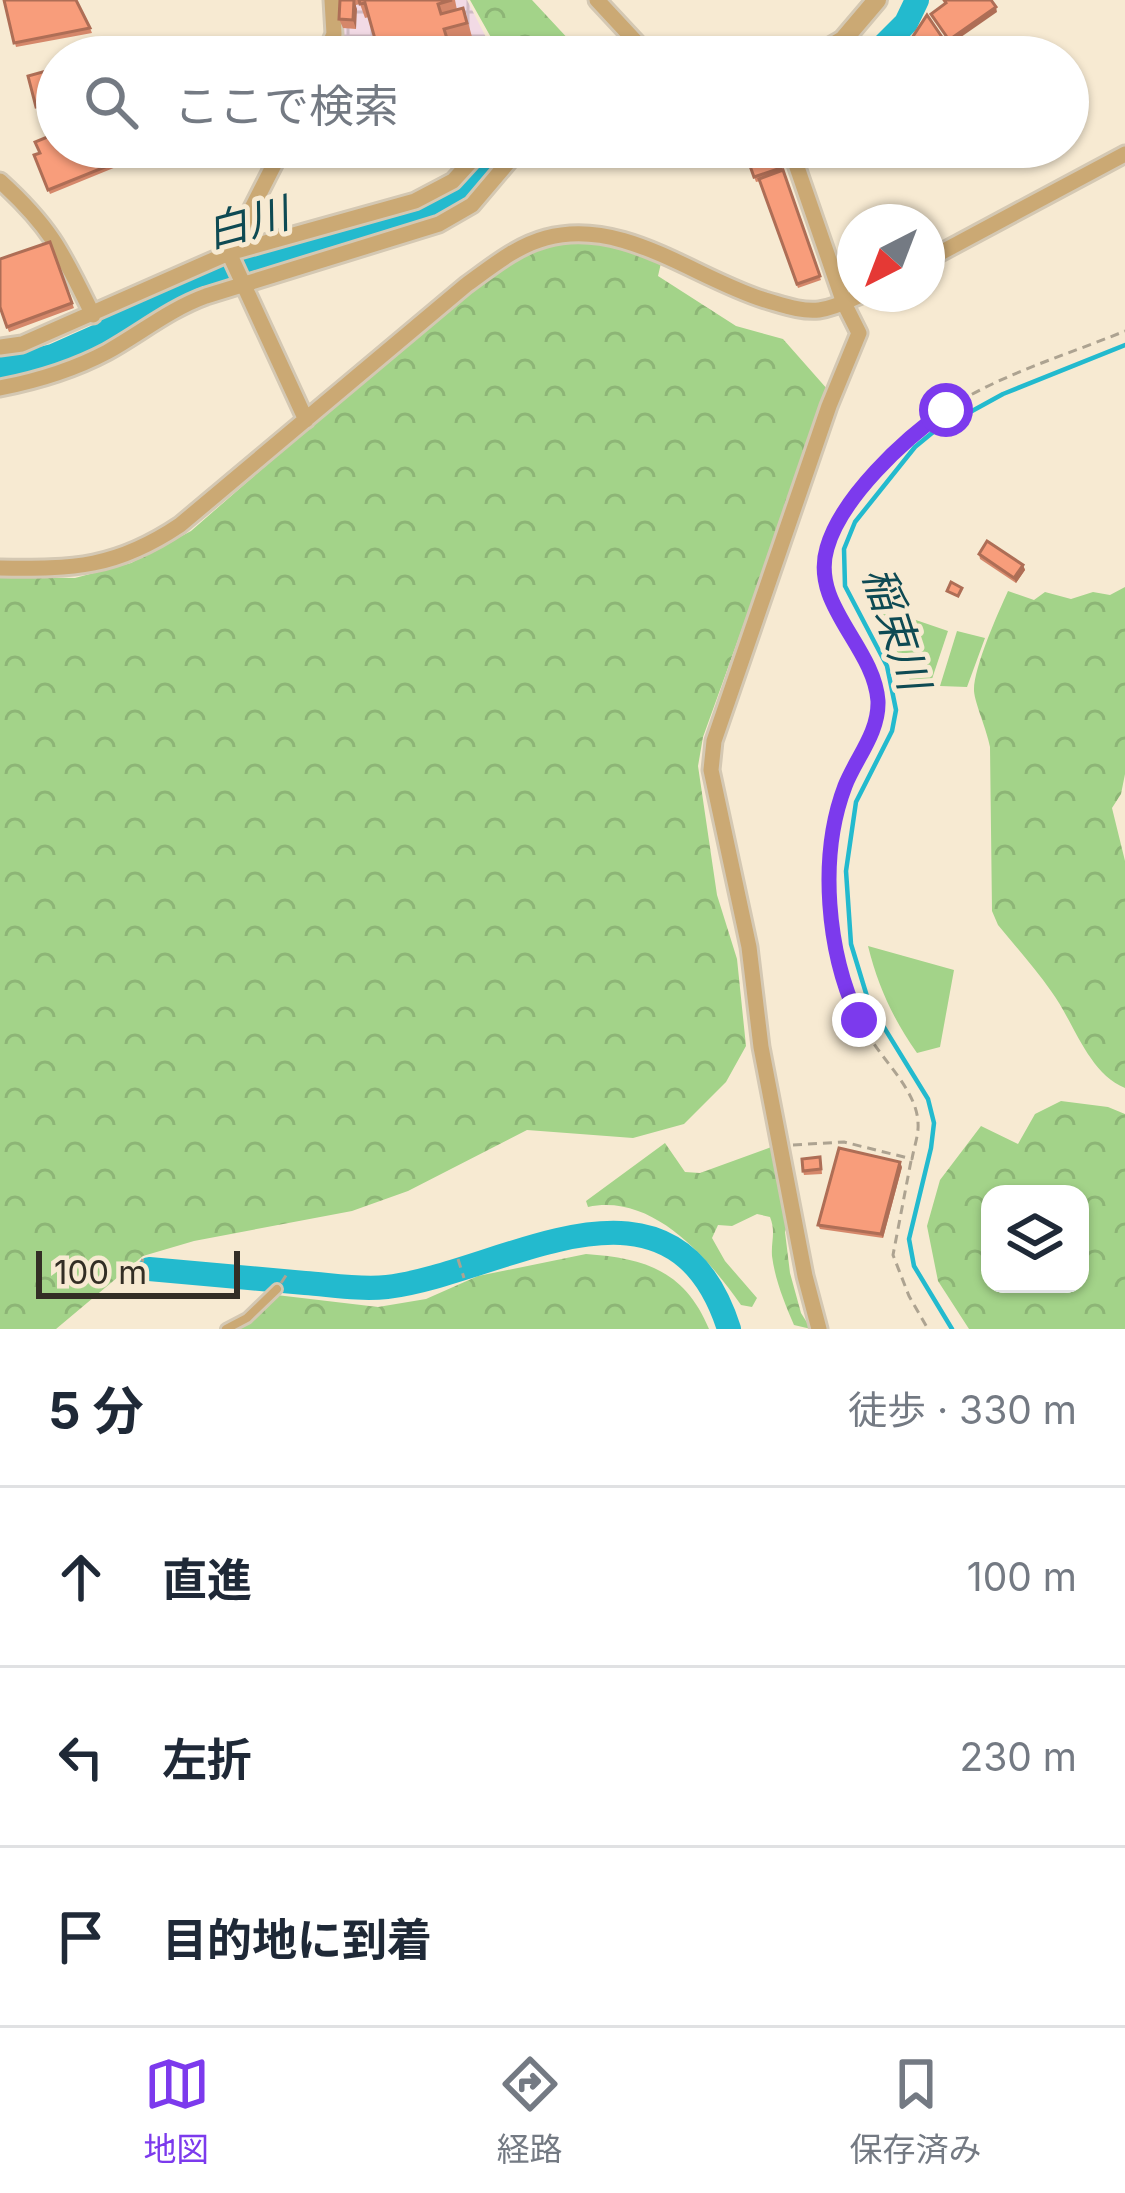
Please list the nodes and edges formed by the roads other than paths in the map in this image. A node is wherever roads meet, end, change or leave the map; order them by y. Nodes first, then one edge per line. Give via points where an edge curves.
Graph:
1 (332, 0) edge
2 (597, 0) edge
3 (877, 0) edge
4 (333, 36) edge
5 (630, 36) edge
6 (846, 36) edge
7 (1125, 154) edge
8 (272, 168) edge
9 (465, 168) edge
10 (503, 168) edge
11 (797, 168) edge
12 (0, 181) edge
13 (945, 250) edge
14 (229, 254) junction
15 (837, 282) edge
16 (245, 284) junction
17 (837, 304) edge
18 (849, 312) edge
19 (93, 314) junction
20 (0, 346) edge
21 (0, 388) edge
22 (306, 420) junction
23 (0, 568) edge
24 (277, 1289) dead end
25 (226, 1329) edge
26 (819, 1329) edge

1 - 4 street
2 - 5 street
3 - 6 street
7 - 13 street
8 - 14 street
9 - 14 street via 415,201
10 - 16 street via 472,205 439,224
11 - 15 street
12 - 19 street via 54,236
14 - 16 street
14 - 19 street
16 - 21 street via 183,304 88,360
16 - 22 street
17 - 22 street via 791,308 614,236 562,235 525,246 466,285
18 - 26 street via 858,341 714,741 711,770
19 - 20 street
22 - 23 street via 133,554 73,568
24 - 25 lane

